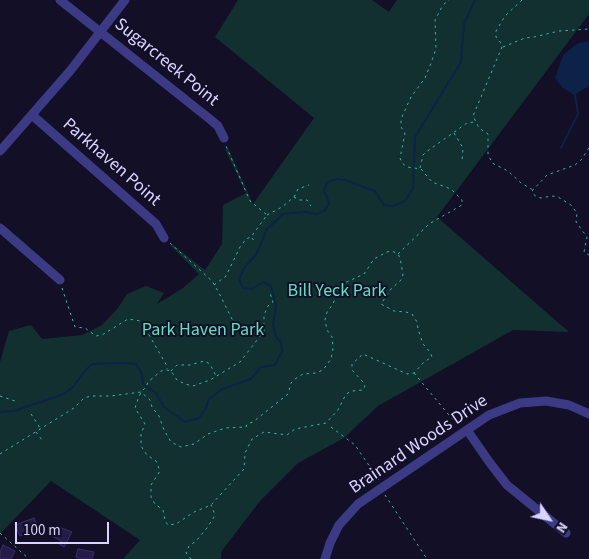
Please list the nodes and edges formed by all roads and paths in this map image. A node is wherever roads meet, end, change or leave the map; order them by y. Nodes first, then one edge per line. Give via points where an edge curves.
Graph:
1 (60, 0) edge
2 (125, 0) edge
3 (448, 0) edge
4 (522, 0) edge
5 (589, 29) edge
6 (100, 32) junction
7 (502, 47) junction
8 (32, 115) junction
9 (476, 122) junction
10 (453, 132) junction
11 (224, 138) joint
12 (589, 148) edge
13 (0, 151) edge
14 (462, 160) dead end
15 (420, 169) junction
16 (309, 186) dead end
17 (533, 190) junction
18 (294, 197) junction
19 (311, 206) dead end
20 (267, 215) junction
21 (0, 228) edge
22 (252, 237) junction
23 (164, 238) joint
24 (255, 242) dead end
25 (398, 254) junction
26 (589, 255) edge
27 (60, 280) joint
28 (214, 285) junction
29 (270, 292) dead end
30 (264, 326) junction
31 (167, 370) junction
32 (171, 371) junction
33 (414, 373) junction
34 (216, 377) junction
35 (142, 392) junction
36 (0, 396) edge
37 (15, 401) dead end
38 (31, 414) dead end
39 (589, 414) edge
40 (40, 429) junction
41 (465, 431) junction
42 (36, 432) junction
43 (42, 440) dead end
44 (0, 454) edge
45 (211, 505) junction
46 (0, 533) edge
47 (566, 533) dead end
48 (29, 559) edge
49 (191, 559) edge
50 (325, 559) edge

1 - 6 street, Sugarcreek Point
2 - 6 street
3 - 15 path via 434,20 436,49 431,63 401,119 405,133 400,158 407,167
4 - 7 path via 505,16 496,31
5 - 7 path via 559,31
6 - 8 street
6 - 11 street, Sugarcreek Point via 212,120
7 - 9 path via 472,116
8 - 13 street
8 - 23 street, Parkhaven Point via 156,224
9 - 10 path
9 - 17 path via 488,134 488,154 492,163
10 - 14 path via 463,148
10 - 15 path via 422,155
11 - 20 path via 250,201
12 - 17 path via 575,165 546,175
15 - 25 path via 432,182 451,189 462,200 462,205 429,224
16 - 18 path via 298,189
17 - 26 path via 537,197 558,197 571,205 577,212 576,222 587,237 584,252
18 - 19 path via 307,200
18 - 20 path
20 - 22 path
21 - 27 street
22 - 24 path
22 - 28 path via 240,247 226,276
23 - 28 path
25 - 33 path via 402,279 381,304 394,312 410,313 417,322 423,344 432,357
25 - 35 path via 392,251 381,255 374,259 364,274 340,285 325,320 332,338 331,359 323,370 295,379 288,394 246,427 225,428 181,447 171,442 150,400
27 - 31 path via 75,327 86,328 96,336 128,320 141,321
28 - 30 path via 236,328 249,335
29 - 30 path via 273,302 264,316
30 - 34 path via 245,358
31 - 32 path
31 - 35 path via 148,382
32 - 34 path via 177,380 193,386
32 - 34 path via 177,365 204,361 210,364
33 - 41 path
33 - 45 path via 407,374 363,354 352,364 352,370 363,382 363,390 352,390 346,394 326,423 295,429 287,435 264,432 252,439 245,453 244,469
35 - 40 path via 84,398
35 - 45 path via 135,408 145,424 140,441 160,471 151,485 151,496 163,510 165,521 170,526
36 - 37 path
38 - 40 path
39 - 41 street, Brainard Woods Drive via 558,403 532,402 498,411
40 - 42 path
41 - 47 street via 507,485
41 - 50 street, Brainard Woods Drive via 358,504 339,525
42 - 43 path
42 - 44 path
45 - 49 path via 214,517 189,546 186,553
46 - 48 path

